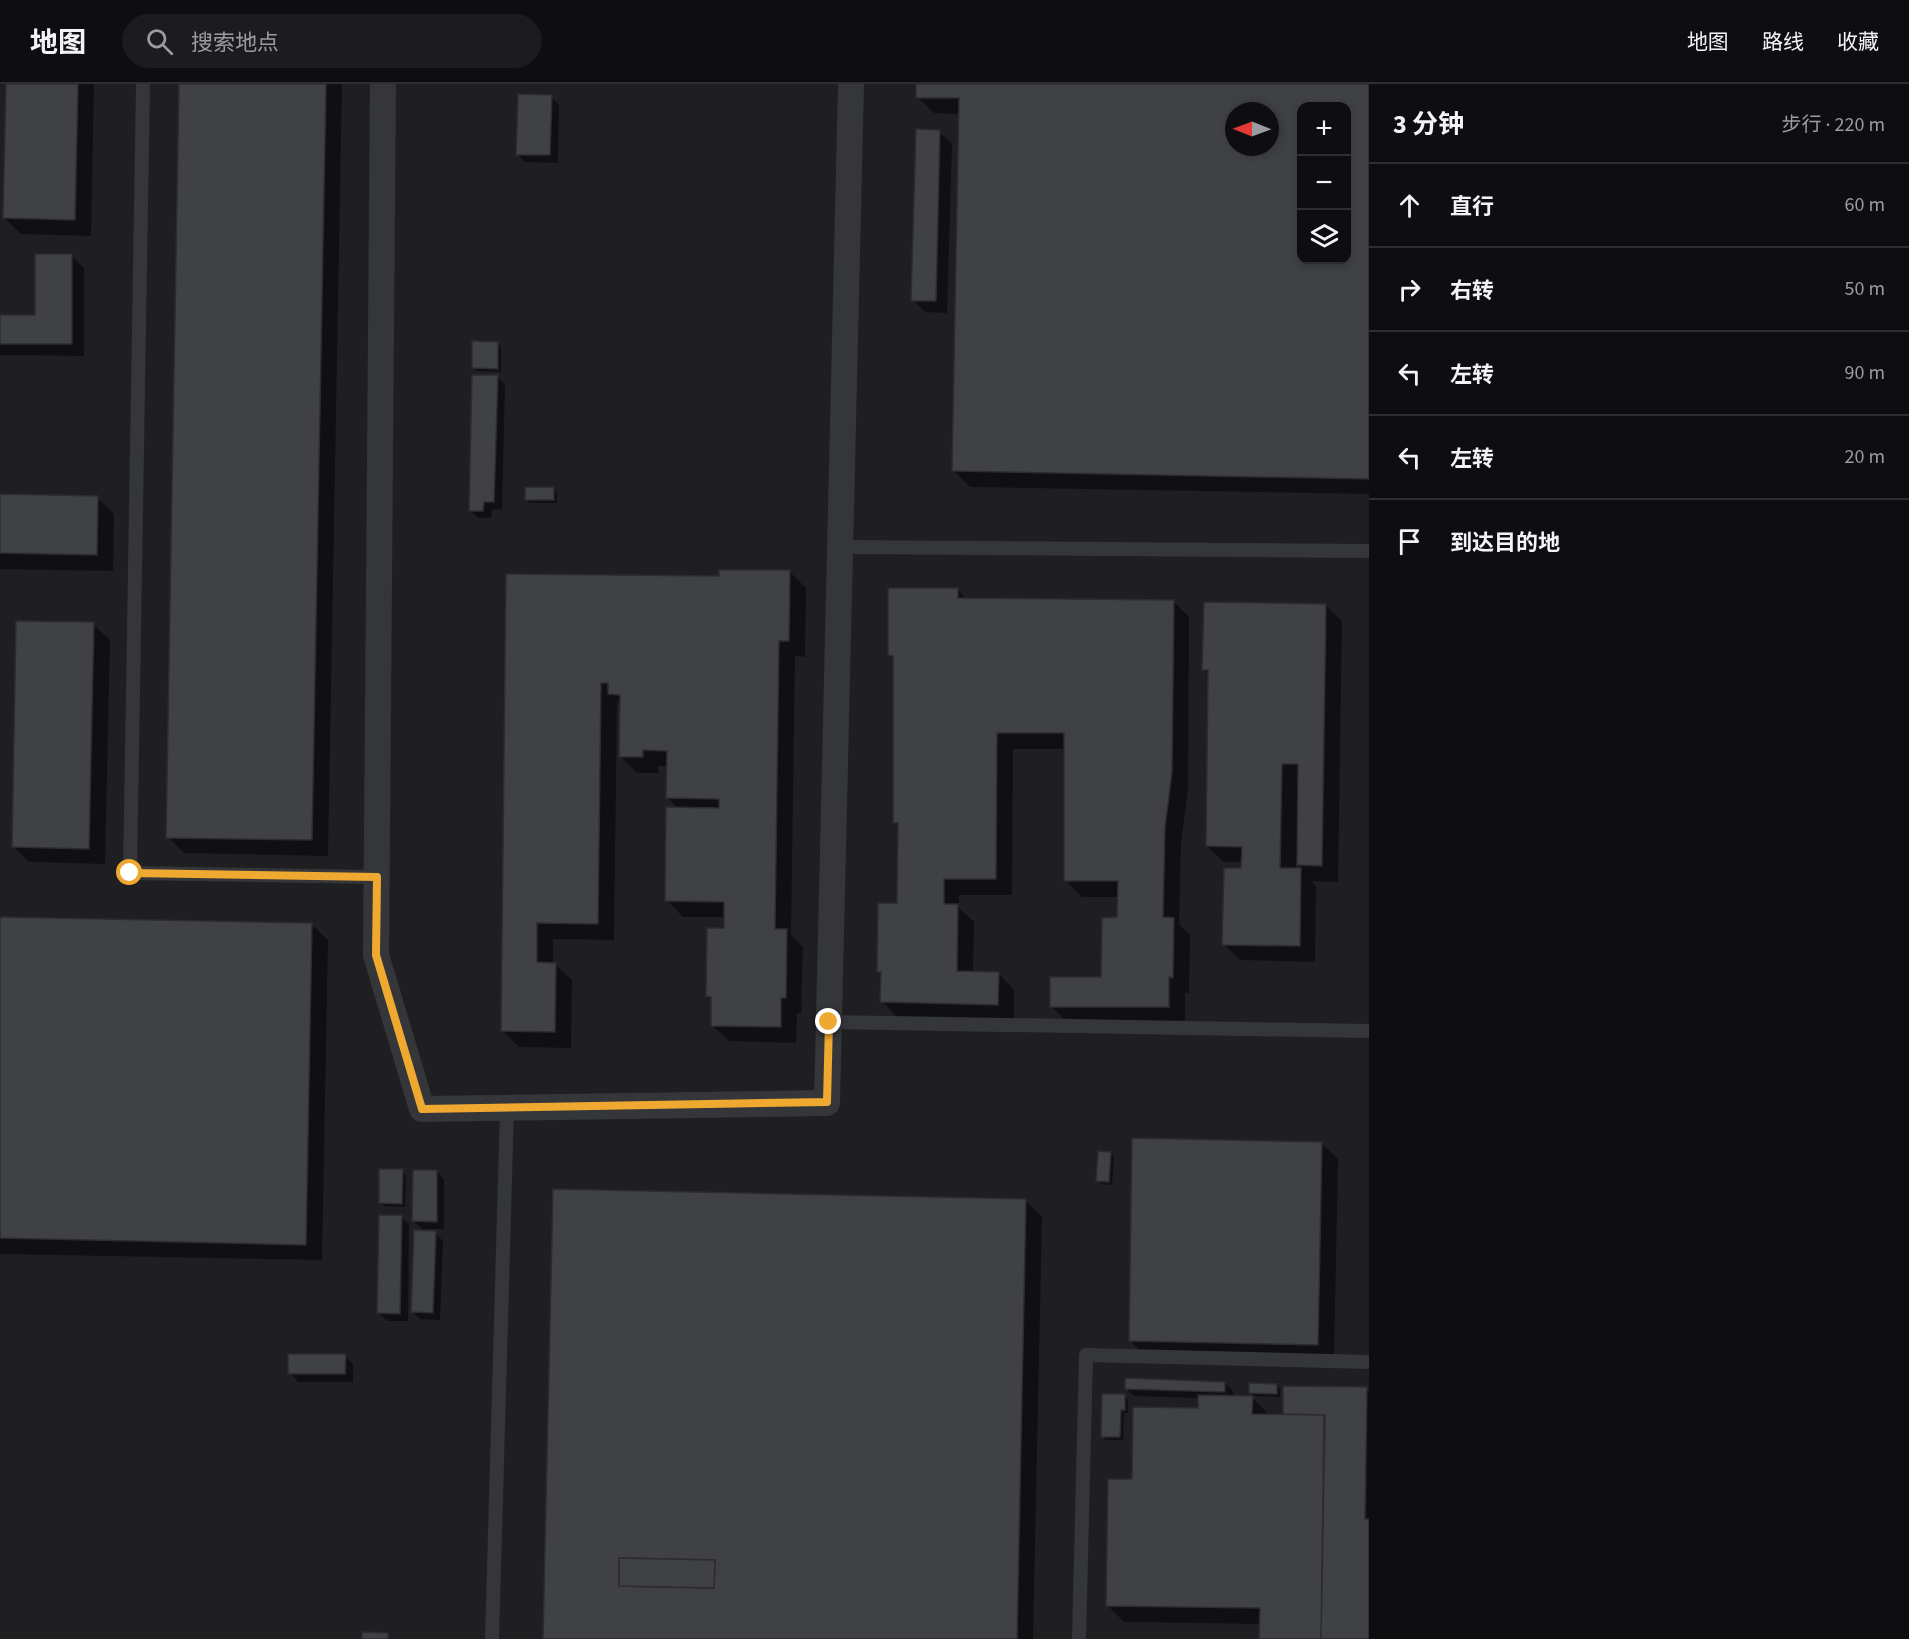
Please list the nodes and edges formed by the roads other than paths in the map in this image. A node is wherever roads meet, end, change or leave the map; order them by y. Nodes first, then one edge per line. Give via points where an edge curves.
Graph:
1 (142, 84) edge
2 (383, 84) edge
3 (851, 84) edge
4 (841, 547) junction
5 (1369, 551) edge
6 (377, 877) junction
7 (829, 1022) junction
8 (1369, 1032) edge
9 (507, 1108) junction
10 (1369, 1362) edge
11 (492, 1639) edge
12 (1078, 1639) edge

1 - 6 lane via 130,873
2 - 6 street
3 - 4 street
4 - 5 lane
4 - 7 street
6 - 9 street via 376,955 422,1109
7 - 8 lane
7 - 9 street via 827,1102
9 - 11 lane
10 - 12 lane via 1086,1355

